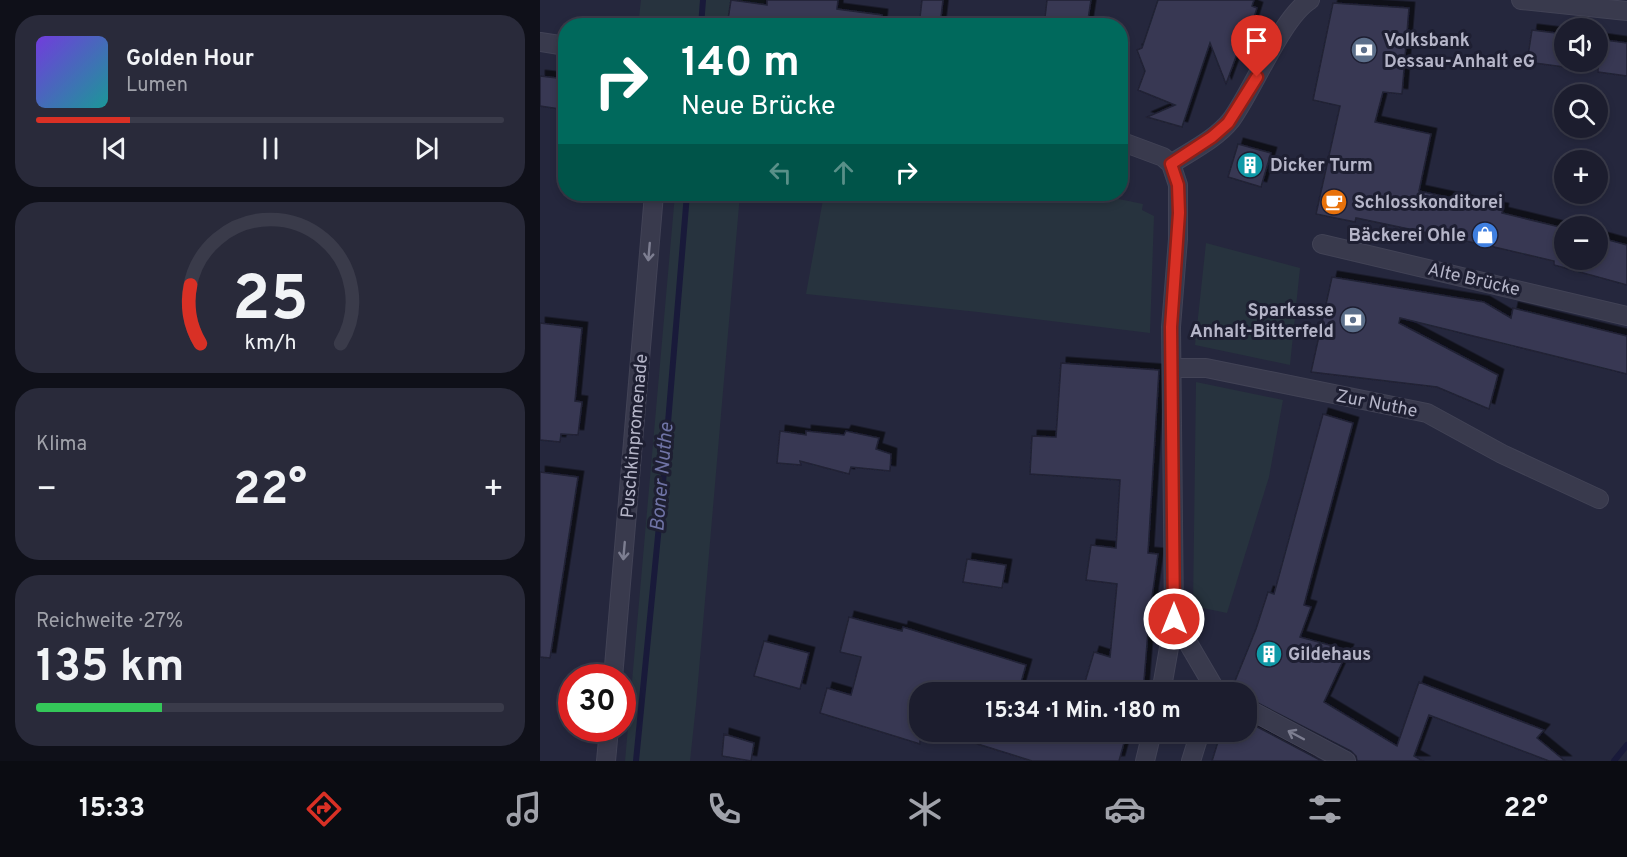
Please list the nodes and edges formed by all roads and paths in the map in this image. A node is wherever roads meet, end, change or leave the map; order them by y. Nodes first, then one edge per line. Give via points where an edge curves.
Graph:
1 (1521, 0) edge
2 (1304, 2) edge
3 (1627, 11) edge
4 (540, 42) edge
5 (558, 45) edge
6 (1128, 144) edge
7 (1171, 164) junction
8 (653, 201) edge
9 (1322, 244) dead end
10 (1627, 316) edge
11 (1172, 368) junction
12 (1599, 499) dead end
13 (1174, 619) junction
14 (614, 664) edge
15 (1163, 682) edge
16 (1210, 682) edge
17 (1257, 714) edge
18 (608, 742) edge
19 (1150, 742) edge
20 (1197, 742) edge
21 (606, 761) edge
22 (1145, 761) edge
23 (1191, 761) edge
24 (1346, 761) edge

1 - 3 street
2 - 7 street via 1228,123
4 - 5 street
6 - 7 street
7 - 11 street via 1178,185 1179,213
8 -> 14 street, Puschkinpromenade
9 - 10 street, Alte Brücke
11 - 12 street, Zur Nuthe via 1206,368 1427,413
11 - 13 street
13 - 15 street
13 - 16 street
24 -> 17 street
18 - 21 street
19 - 22 street
20 - 23 street

